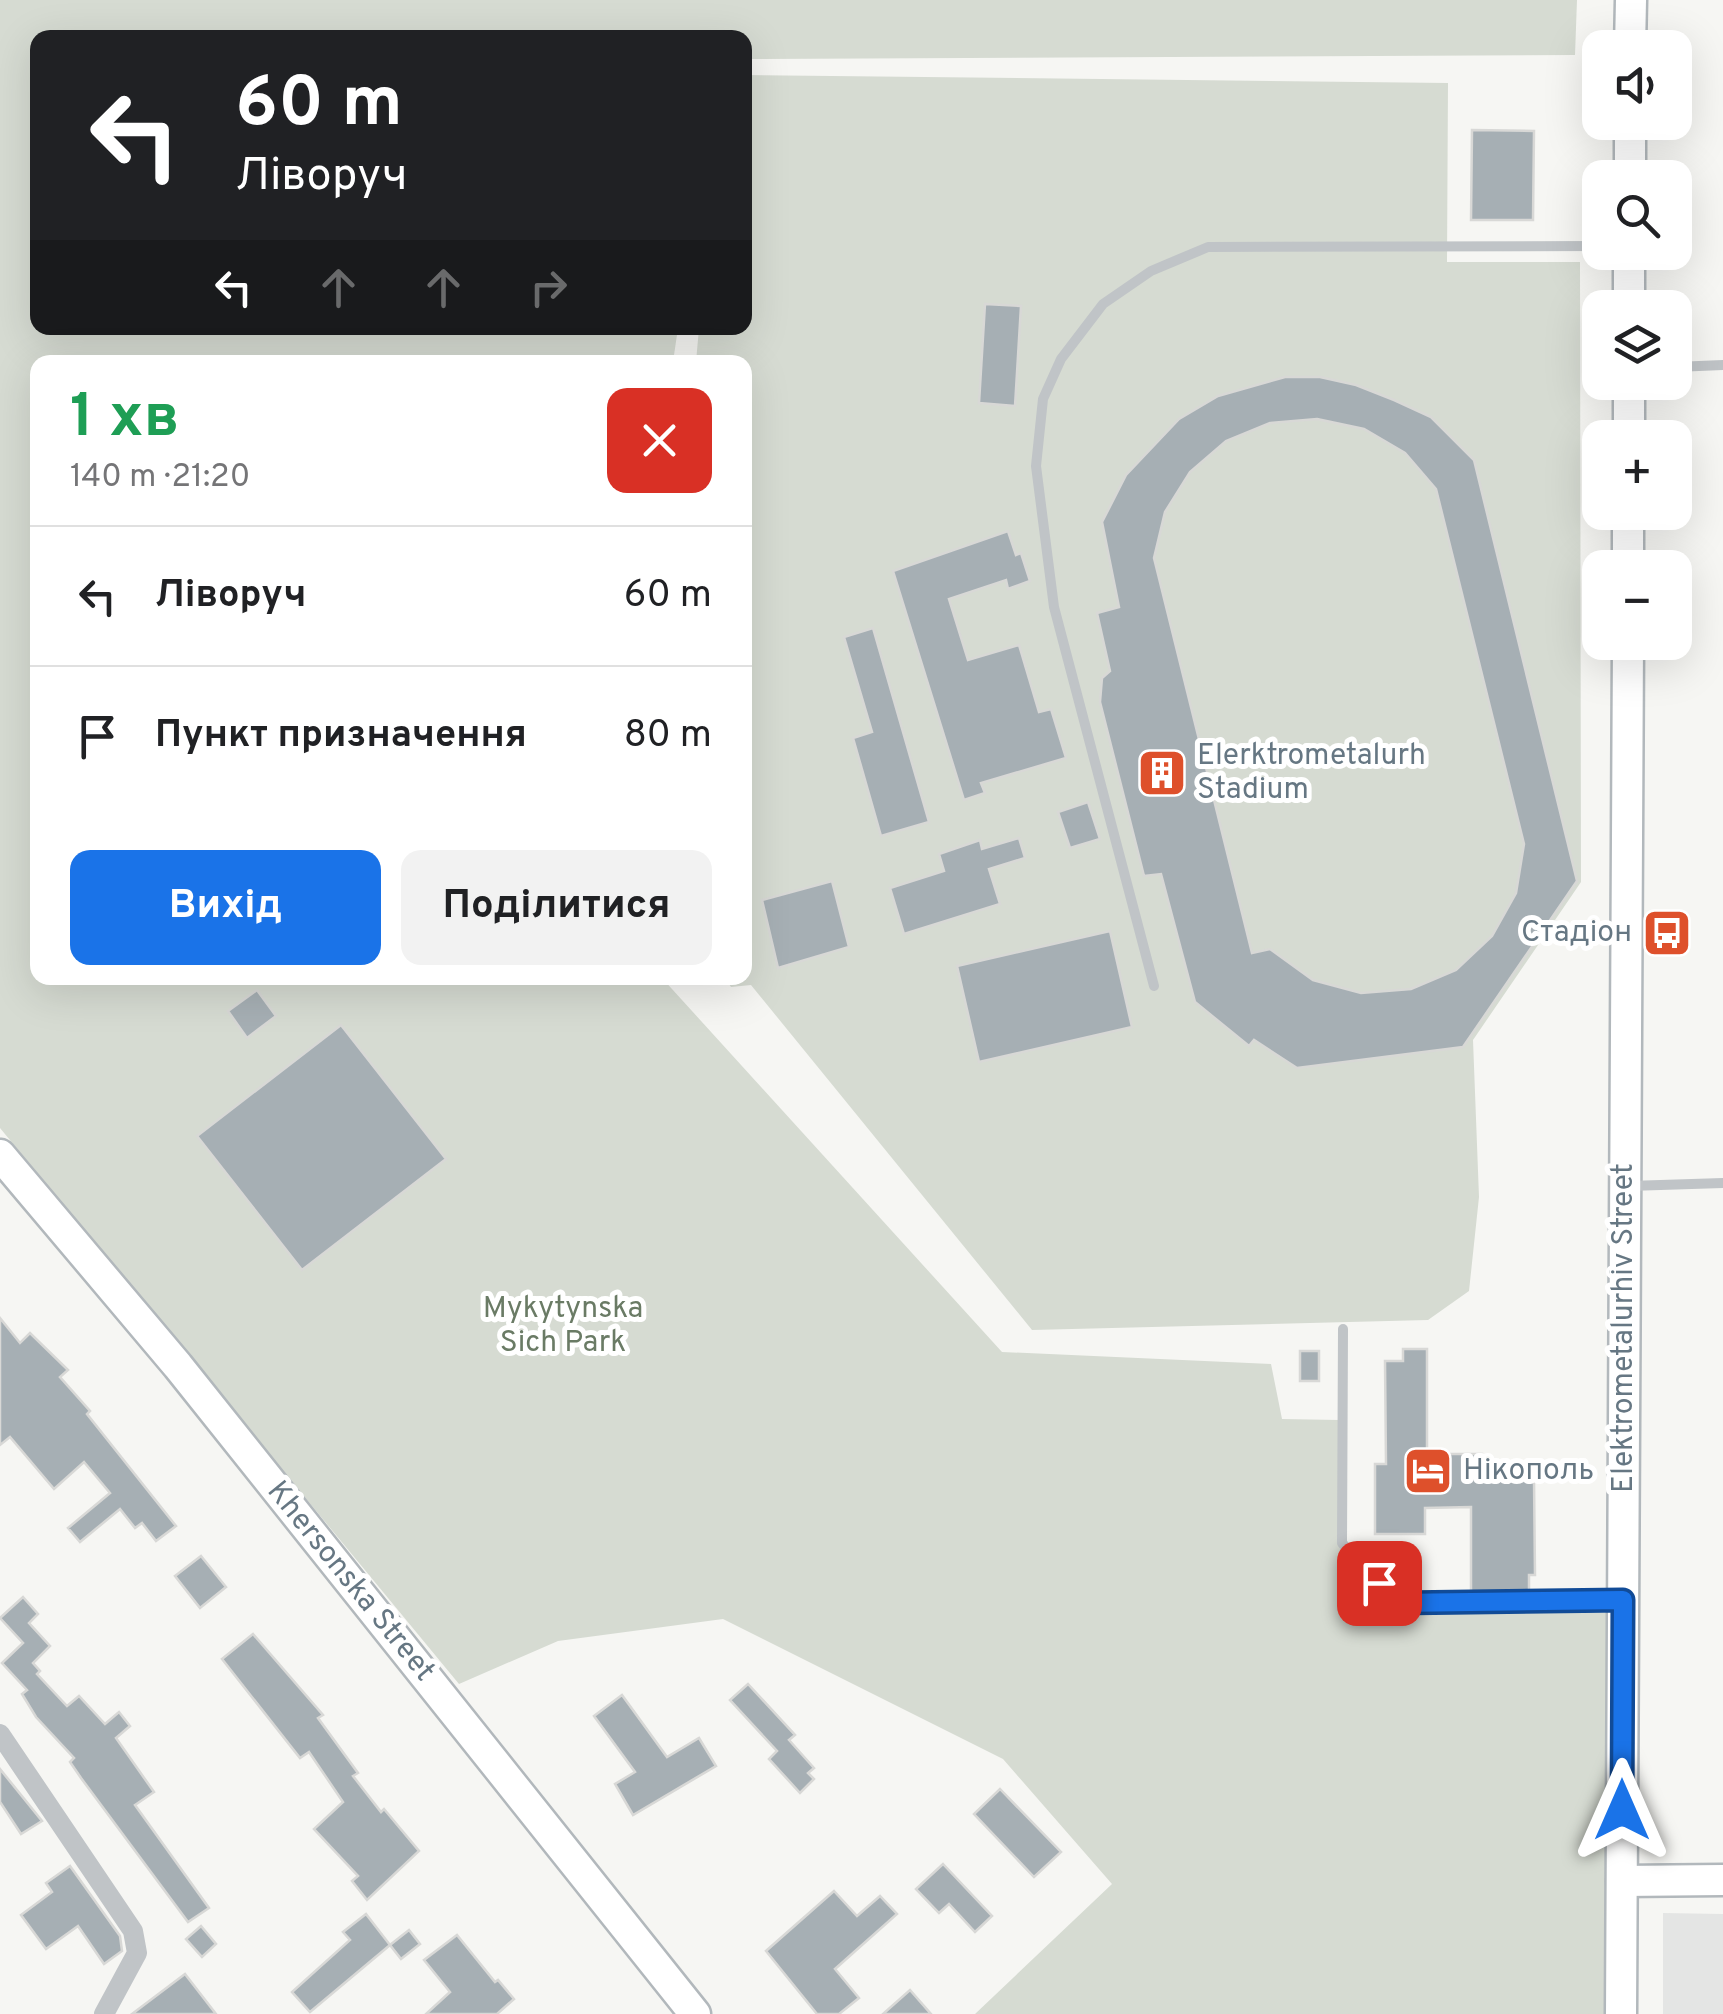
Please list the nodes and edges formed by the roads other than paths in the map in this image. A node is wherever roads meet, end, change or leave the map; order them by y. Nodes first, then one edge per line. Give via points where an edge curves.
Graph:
1 (1631, 0) edge
2 (1630, 30) edge
3 (1582, 246) edge
4 (1723, 366) edge
5 (1692, 367) edge
6 (1628, 660) edge
7 (1154, 986) dead end
8 (0, 1155) edge
9 (1723, 1183) edge
10 (1625, 1186) junction
11 (1343, 1329) dead end
12 (1623, 1600) junction
13 (0, 1734) edge
14 (1723, 1880) edge
15 (1622, 1881) junction
16 (104, 2014) edge
17 (695, 2014) edge
18 (1622, 2014) edge

1 - 2 main road
3 - 7 lane via 1208,246 1150,271 1103,304 1061,359 1043,398 1036,466 1054,607
4 - 5 lane
6 - 10 main road, Elektrometalurhiv Street
8 - 17 main road, Khersonska Street via 178,1366
9 - 10 lane
10 - 12 main road, Elektrometalurhiv Street
11 - 12 lane via 1342,1544 1397,1603
12 - 15 main road, Elektrometalurhiv Street
13 - 16 street via 133,1931 137,1953
14 - 15 main road
15 - 18 main road, Elektrometalurhiv Street

